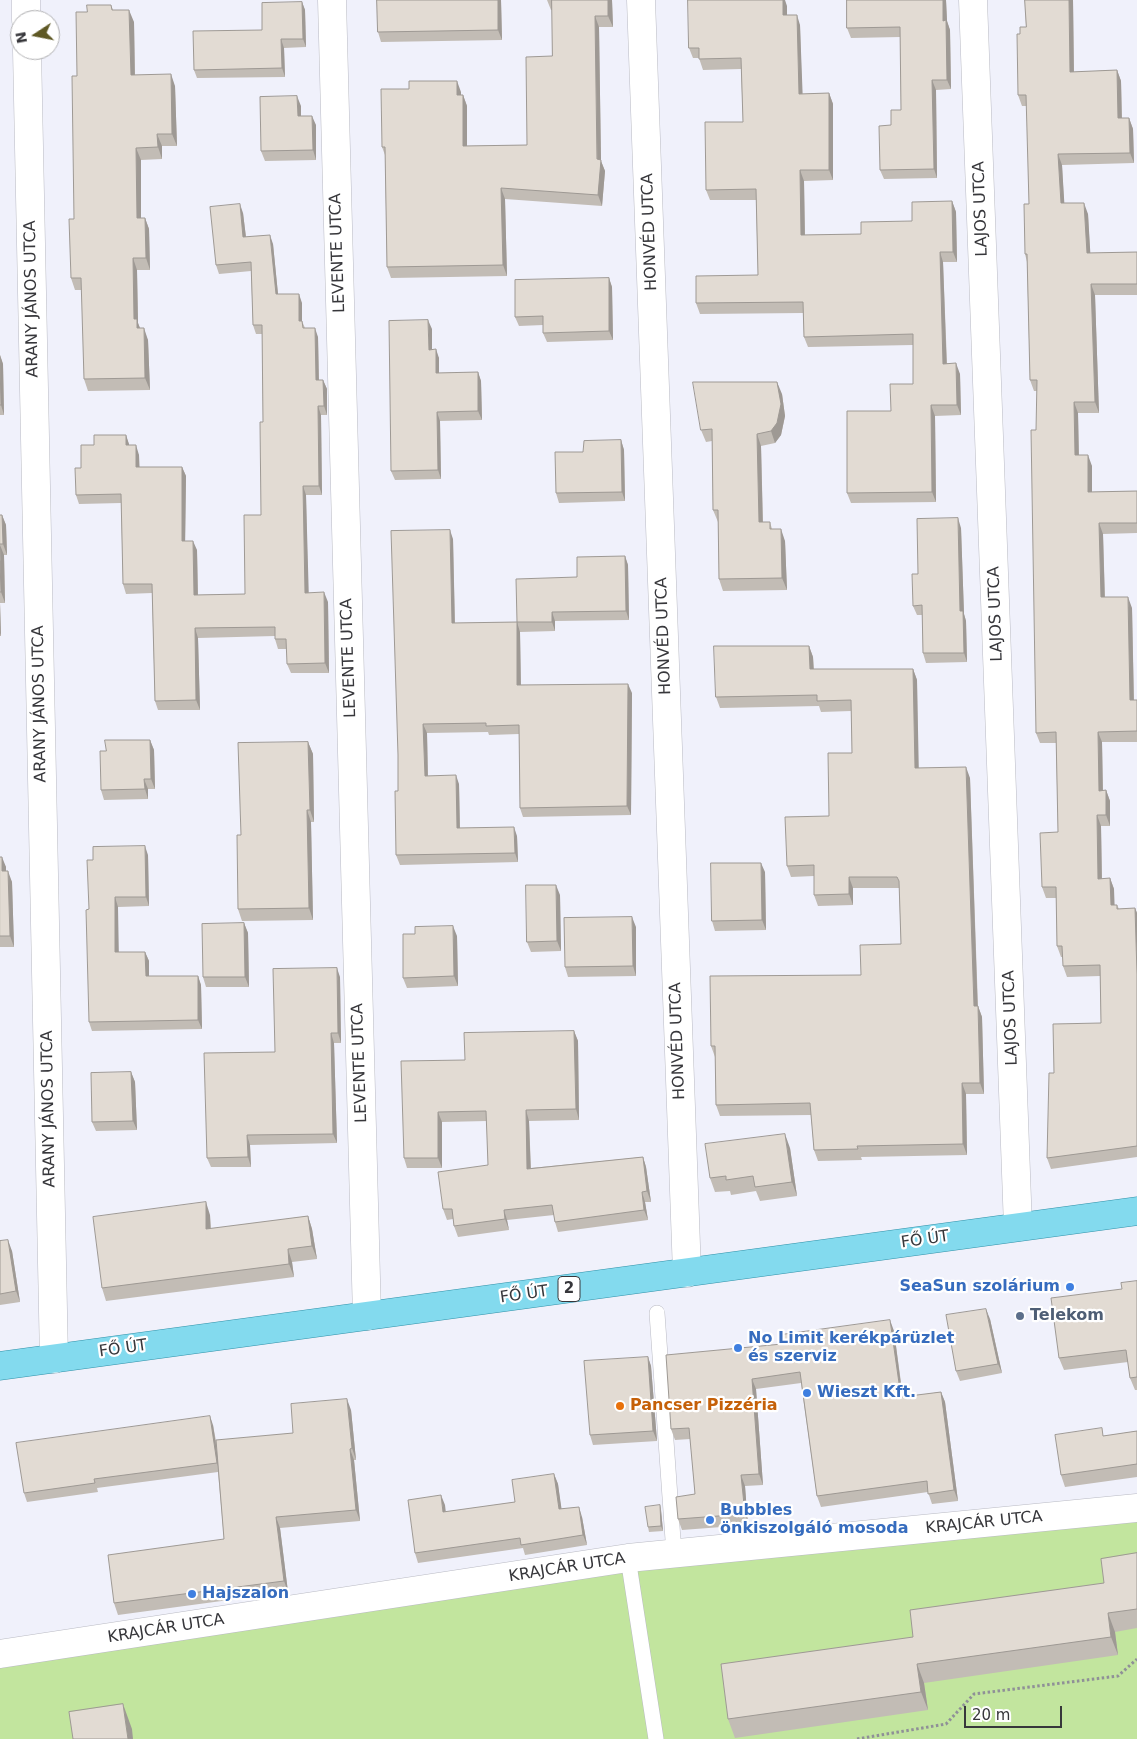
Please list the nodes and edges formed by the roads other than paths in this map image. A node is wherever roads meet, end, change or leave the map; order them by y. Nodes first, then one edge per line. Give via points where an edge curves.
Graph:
1 (332, 0) edge
2 (642, 0) edge
3 (973, 0) edge
4 (26, 60) edge
5 (1137, 1211) edge
6 (1018, 1227) junction
7 (687, 1273) junction
8 (657, 1313) dead end
9 (367, 1316) junction
10 (54, 1359) junction
11 (0, 1366) edge
12 (1137, 1508) edge
13 (674, 1554) junction
14 (628, 1558) junction
15 (0, 1654) edge
16 (656, 1739) edge

1 - 9 street, LEVENTE UTCA
2 - 7 street, HONVÉD UTCA
3 - 6 street, LAJOS UTCA
4 - 10 street, ARANY JÁNOS UTCA
5 - 6 main road, FŐ ÚT / 2
6 - 7 main road, FŐ ÚT / 2
7 - 9 main road, FŐ ÚT / 2
8 - 13 lane
9 - 10 main road, FŐ ÚT / 2
10 - 11 main road, FŐ ÚT / 2
12 - 13 street, KRAJCÁR UTCA
13 - 14 street, KRAJCÁR UTCA
14 - 15 street, KRAJCÁR UTCA
14 - 16 lane

